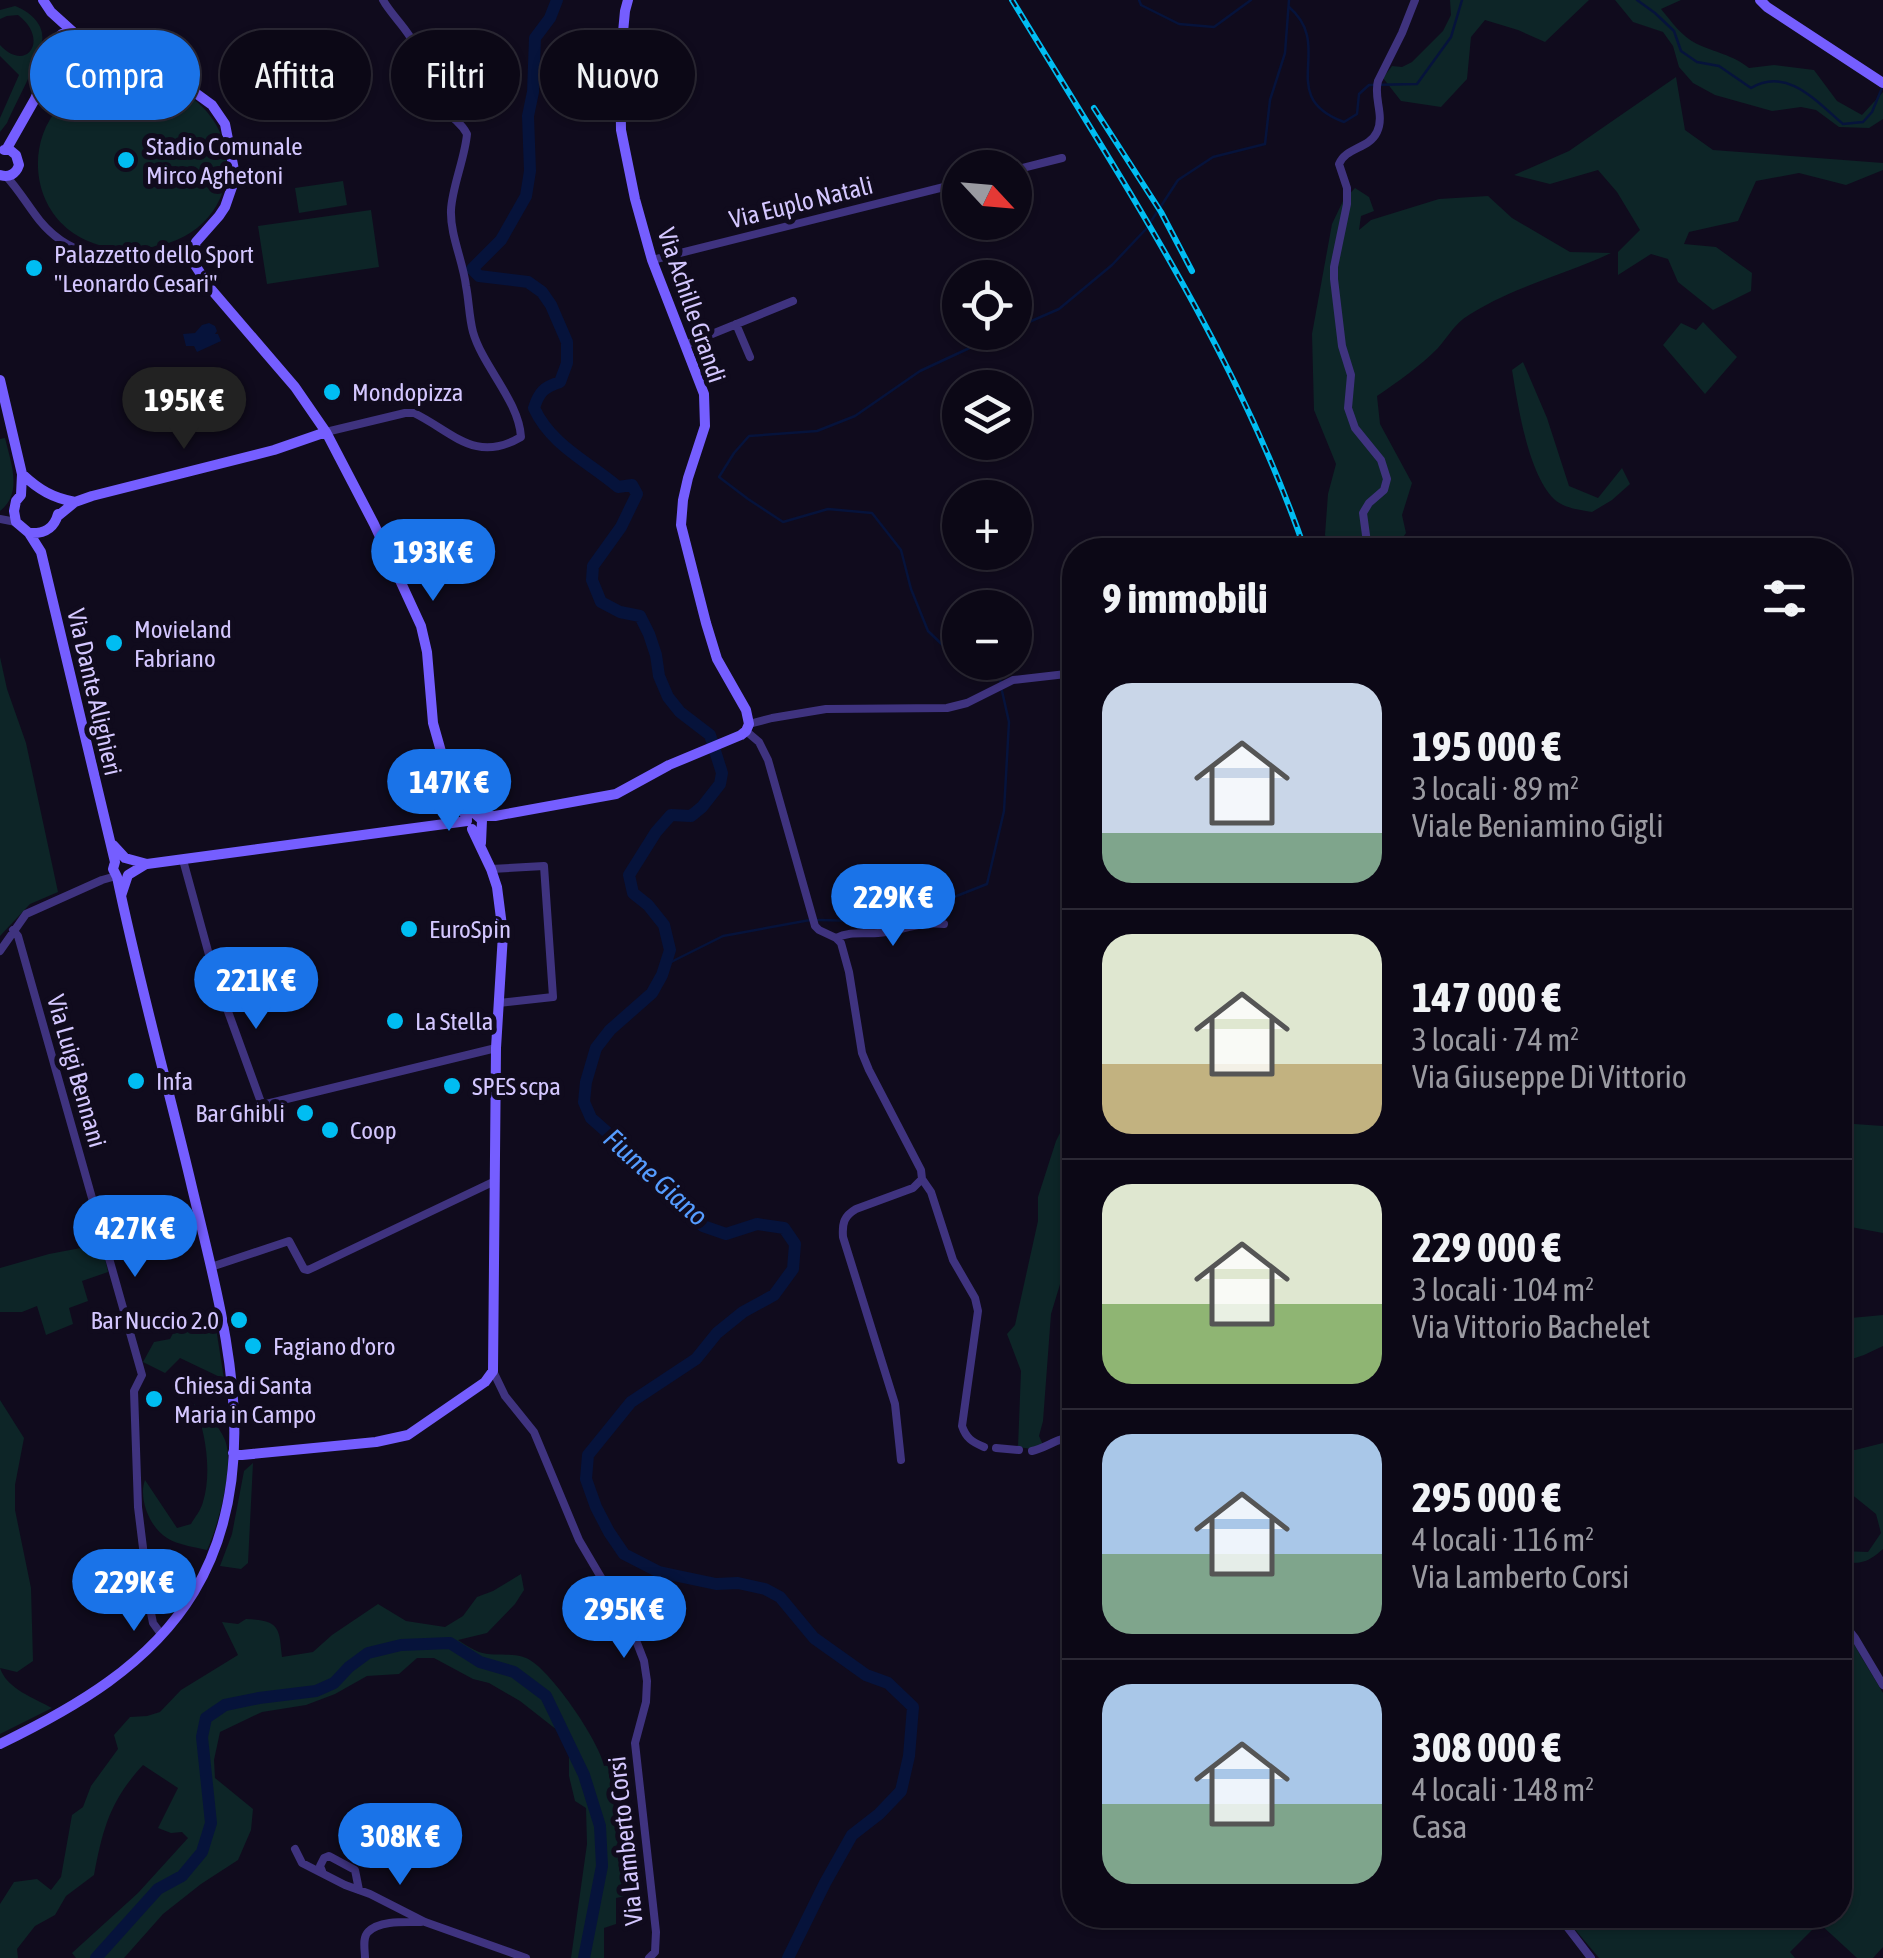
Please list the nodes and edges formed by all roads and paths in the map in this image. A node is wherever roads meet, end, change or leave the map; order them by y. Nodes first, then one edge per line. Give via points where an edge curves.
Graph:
1 (43, 0) edge
2 (383, 0) edge
3 (628, 0) edge
4 (1415, 0) edge
5 (1760, 0) edge
6 (52, 12) junction
7 (57, 30) edge
8 (71, 30) edge
9 (1881, 82) edge
10 (200, 97) edge
11 (30, 108) edge
12 (7, 152) edge
13 (1062, 158) dead end
14 (1032, 166) edge
15 (18, 168) junction
16 (3, 175) edge
17 (942, 188) edge
18 (23, 196) junction
19 (179, 252) dead end
20 (652, 260) junction
21 (793, 300) dead end
22 (736, 324) junction
23 (685, 346) junction
24 (750, 356) dead end
25 (0, 380) edge
26 (329, 437) junction
27 (22, 474) junction
28 (39, 490) junction
29 (21, 495) junction
30 (54, 498) junction
31 (75, 502) junction
32 (15, 516) junction
33 (58, 516) junction
34 (1, 519) edge
35 (46, 531) junction
36 (30, 533) junction
37 (1366, 538) edge
38 (41, 552) junction
39 (1062, 674) edge
40 (748, 728) junction
41 (456, 798) junction
42 (474, 822) junction
43 (446, 825) junction
44 (183, 860) junction
45 (122, 869) junction
46 (491, 869) junction
47 (944, 924) dead end
48 (12, 930) junction
49 (836, 938) junction
50 (0, 951) edge
51 (499, 1002) junction
52 (496, 1048) junction
53 (922, 1178) junction
54 (495, 1181) junction
55 (210, 1267) junction
56 (494, 1371) junction
57 (486, 1382) junction
58 (505, 1396) junction
59 (1062, 1439) edge
60 (984, 1447) dead end
61 (996, 1448) dead end
62 (1019, 1450) dead end
63 (1032, 1451) dead end
64 (233, 1453) junction
65 (901, 1460) dead end
66 (162, 1634) junction
67 (1852, 1634) edge
68 (1883, 1684) edge
69 (0, 1744) edge
70 (295, 1849) dead end
71 (322, 1871) junction
72 (359, 1890) junction
73 (425, 1922) junction
74 (1568, 1928) edge
75 (365, 1958) edge
76 (526, 1958) edge
77 (649, 1958) edge
78 (1591, 1958) edge

1 - 6 main road
2 - 26 street via 416,52 414,79 467,134 451,209 470,316 521,437 478,448 405,412
3 - 20 main road, Via Achille Grandi via 621,130
4 - 37 street via 1377,85 1380,120 1374,136 1339,160 1347,204 1334,266 1351,375 1348,408 1387,479 1363,512
5 - 9 main road
6 - 7 main road
6 - 8 main road
10 - 26 main road via 225,124 234,170 225,207 196,242 195,265
11 - 12 main road
12 - 15 main road
13 - 14 street
15 - 16 main road
15 - 18 street
16 - 18 street
17 - 20 street, Via Euplo Natali
18 - 19 street via 40,222 85,253 116,258
20 - 23 main road, Via Achille Grandi
21 - 22 street
22 - 23 street
22 - 24 street
23 - 40 main road, Via Achille Grandi via 704,394 705,426 685,489 682,525 706,624
25 - 27 main road
26 - 31 main road via 315,435
26 - 41 main road via 420,626 433,723
27 - 28 main road
27 - 29 main road
28 - 29 main road
28 - 30 main road
29 - 32 main road
30 - 31 main road
30 - 33 main road
31 - 33 main road, Via Dante Alighieri
32 - 34 street
32 - 36 main road, Via Dante Alighieri
33 - 35 main road, Via Dante Alighieri
35 - 36 main road
35 - 38 main road, Via Dante Alighieri
36 - 38 main road, Via Dante Alighieri
38 - 45 main road, Via Dante Alighieri
39 - 40 street via 1014,680 948,708 826,709
40 - 42 main road via 616,794
40 - 49 street via 768,760 815,926
41 - 42 main road
41 - 43 main road via 456,815
42 - 43 main road
42 - 46 main road, Via Lamberto Corsi
43 - 44 main road
44 - 45 main road
44 - 52 street via 214,972 262,1104
45 - 48 street via 35,908
45 - 55 main road, Via Dante Alighieri via 121,896
46 - 51 main road, Via Lamberto Corsi via 502,934
46 - 51 street via 544,866 553,998
47 - 49 street
48 - 50 street
48 - 66 street, Via Luigi Bennani via 142,1375 134,1391 138,1507 151,1612
49 - 53 street via 868,1070
51 - 52 main road, Via Lamberto Corsi
52 - 54 main road, Via Lamberto Corsi
53 - 60 street via 978,1311 962,1426
53 - 65 street via 913,1188 848,1214 843,1226 895,1404
54 - 55 street via 308,1270 289,1241
54 - 56 main road, Via Lamberto Corsi
55 - 64 main road, Via Dante Alighieri via 232,1373
56 - 57 main road
56 - 58 street, Via Lamberto Corsi
57 - 58 street, Via Lamberto Corsi
57 - 64 main road via 408,1435
58 - 77 street, Via Lamberto Corsi via 534,1432 579,1540 644,1661 646,1702 634,1743 656,1932
59 - 63 street
61 - 62 street
64 - 66 main road, Via Dante Alighieri via 222,1528 208,1565
66 - 69 main road, Via Dante Alighieri via 87,1698
67 - 68 street
70 - 71 street via 302,1863
71 - 72 street
71 - 72 street via 329,1856 356,1870
72 - 73 street
73 - 75 street via 370,1930
73 - 76 street
74 - 78 street

